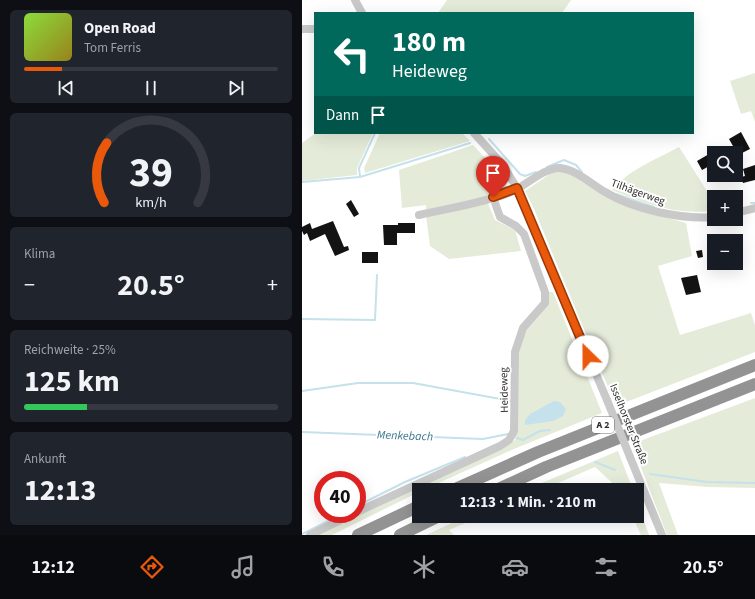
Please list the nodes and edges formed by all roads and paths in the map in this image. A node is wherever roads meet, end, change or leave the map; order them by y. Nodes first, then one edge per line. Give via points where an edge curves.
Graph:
1 (355, 0) edge
2 (361, 12) edge
3 (302, 29) edge
4 (314, 29) edge
5 (475, 134) edge
6 (517, 188) junction
7 (493, 197) junction
8 (755, 208) edge
9 (743, 211) edge
10 (419, 215) dead end
11 (707, 217) edge
12 (755, 365) edge
13 (755, 384) edge
14 (469, 483) edge
15 (511, 483) edge
16 (366, 508) edge
17 (412, 509) edge
18 (335, 523) edge
19 (425, 523) edge
20 (310, 535) edge
21 (358, 535) edge
22 (400, 535) edge
23 (662, 535) edge

1 - 2 street
3 - 4 street
5 - 6 street, Isselhorster Straße via 502,164
6 - 7 street
6 - 11 street, Tilhägerweg via 558,168 577,173 607,193 631,203 680,217
6 - 23 street, Isselhorster Straße, bridge
7 - 10 street
7 - 16 street, Heideweg via 500,217 524,234 545,292 545,303 523,328 515,352 514,432 509,440 500,446
8 - 9 street
12 - 14 highway, A 2 via 545,449
13 - 15 highway, A 2
17 - 21 highway
18 - 20 street
19 - 22 highway

